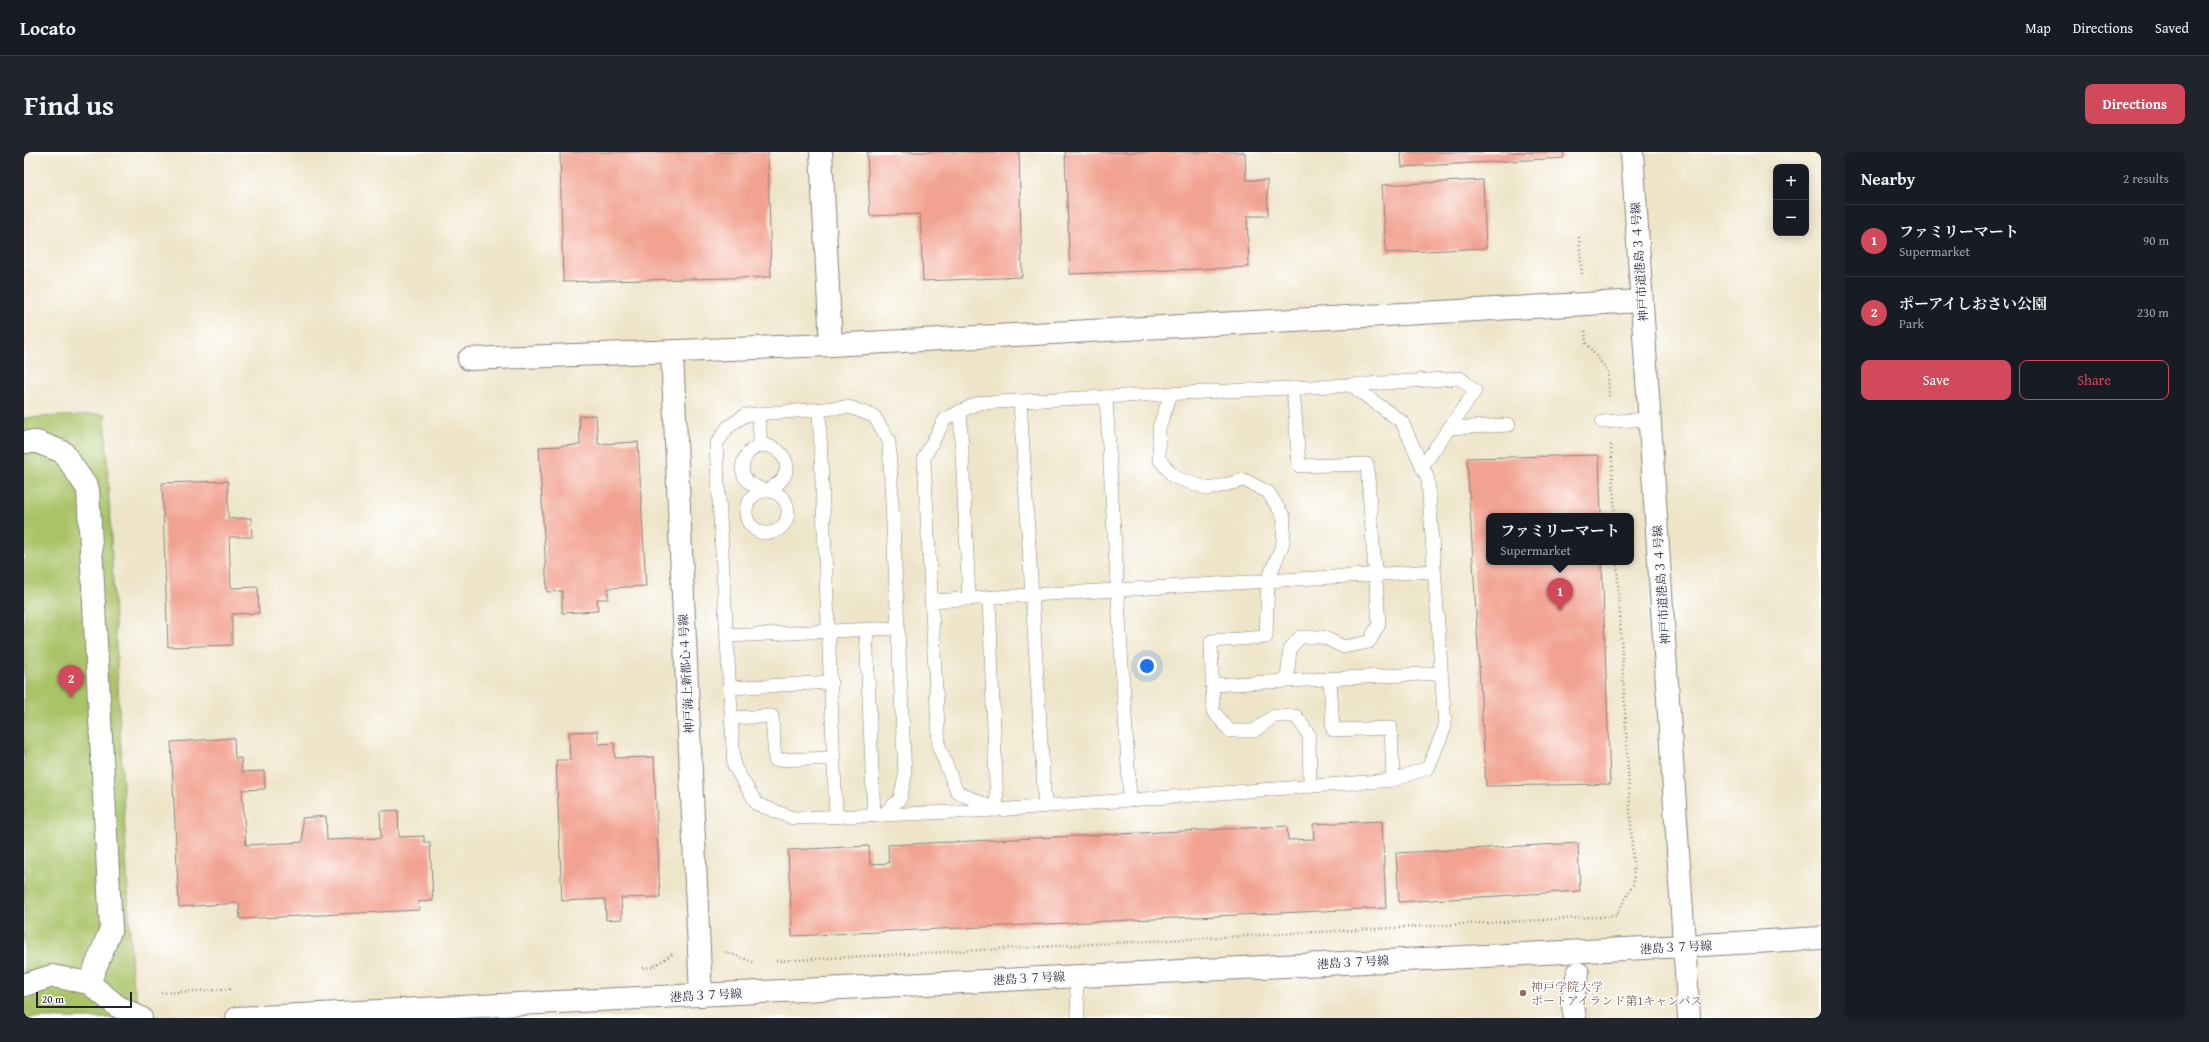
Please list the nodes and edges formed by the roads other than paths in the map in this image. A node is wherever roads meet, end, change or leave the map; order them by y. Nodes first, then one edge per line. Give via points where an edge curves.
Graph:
1 (821, 152) edge
2 (1632, 152) edge
3 (1641, 301) junction
4 (831, 345) junction
5 (672, 352) junction
6 (469, 359) dead end
7 (1351, 385) junction
8 (1293, 388) junction
9 (1171, 394) junction
10 (1106, 397) junction
11 (1020, 400) junction
12 (819, 410) junction
13 (960, 411) junction
14 (758, 414) junction
15 (1650, 419) junction
16 (1606, 422) road end
17 (1509, 425) dead end
18 (1449, 428) junction
19 (24, 442) edge
20 (761, 445) junction
21 (1422, 467) junction
22 (1434, 571) junction
23 (1376, 574) junction
24 (1268, 580) junction
25 (1118, 589) junction
26 (1033, 594) junction
27 (989, 597) junction
28 (969, 598) junction
29 (931, 600) junction
30 (897, 628) junction
31 (866, 629) junction
32 (828, 631) junction
33 (727, 636) junction
34 (1441, 673) junction
35 (1330, 678) junction
36 (1287, 680) junction
37 (831, 682) junction
38 (1212, 685) junction
39 (730, 688) junction
40 (731, 718) junction
41 (834, 758) junction
42 (1393, 780) junction
43 (1310, 786) junction
44 (1130, 800) junction
45 (1045, 806) junction
46 (997, 810) junction
47 (836, 816) junction
48 (878, 816) junction
49 (1821, 938) edge
50 (1685, 946) junction
51 (1578, 974) dead end
52 (1076, 975) junction
53 (89, 983) junction
54 (24, 985) edge
55 (700, 995) junction
56 (141, 1018) edge
57 (238, 1018) edge
58 (1078, 1018) edge
59 (1575, 1018) edge
60 (1689, 1018) edge

1 - 4 street
2 - 3 street, 神戸市道港島３４号線
3 - 4 street
3 - 15 street, 神戸市道港島３４号線
4 - 5 street
5 - 6 street
5 - 55 street, 神戸海上新都心４号線
7 - 8 lane
7 - 18 lane via 1460,378 1476,391
7 - 21 lane via 1402,422
8 - 9 lane
8 - 23 lane via 1299,466 1367,464
9 - 10 lane
9 - 24 lane via 1159,428 1159,459 1174,477 1208,489 1244,480 1268,492 1284,517 1283,543
10 - 11 lane
10 - 25 lane
11 - 13 lane via 978,403
11 - 26 lane
12 - 14 lane
12 - 30 lane via 849,407 874,416 889,441
12 - 32 lane
13 - 28 lane
13 - 29 lane via 945,419 924,458
14 - 20 lane
14 - 33 lane via 745,415 727,428 716,444
15 - 16 lane
15 - 50 street, 神戸市道港島３４号線
17 - 18 lane
18 - 21 lane
19 - 53 street via 37,442 63,452 88,489 111,929
20 - 20 lane via 775,447 786,465 783,478 765,491 751,484 743,472 744,458 754,447
21 - 22 lane via 1428,479
22 - 23 lane
22 - 34 lane
23 - 24 lane
23 - 36 lane via 1379,624 1368,642 1344,647 1323,637 1300,637 1290,649
24 - 25 lane
24 - 38 lane via 1266,637 1211,641
25 - 26 lane
25 - 44 lane
26 - 27 lane
26 - 45 lane
27 - 28 lane
27 - 46 lane
28 - 29 lane
29 - 46 lane via 938,747 957,792
30 - 31 lane
30 - 48 lane via 905,776 900,799
31 - 32 lane
31 - 48 lane
32 - 33 lane
32 - 37 lane
33 - 39 lane
34 - 35 lane
34 - 42 lane via 1445,727 1428,768
35 - 36 lane
35 - 42 lane via 1333,730 1391,728
36 - 38 lane
37 - 39 lane
37 - 41 lane
38 - 43 lane via 1213,711 1230,730 1254,730 1274,716 1296,716 1309,735
39 - 40 lane
40 - 41 lane via 772,716 775,760
40 - 47 lane via 734,766 758,804 793,818
41 - 47 lane
42 - 43 lane
43 - 44 lane
44 - 45 lane
45 - 46 lane
46 - 48 lane
47 - 48 lane
49 - 50 street, 港島３７号線
50 - 52 street, 港島３７号線
50 - 60 street, 神戸市道港島３４号線
51 - 59 street via 1572,1000
52 - 55 street, 港島３７号線
52 - 58 lane
53 - 54 street via 52,976
53 - 56 street via 117,1006
55 - 57 street, 港島３７号線

